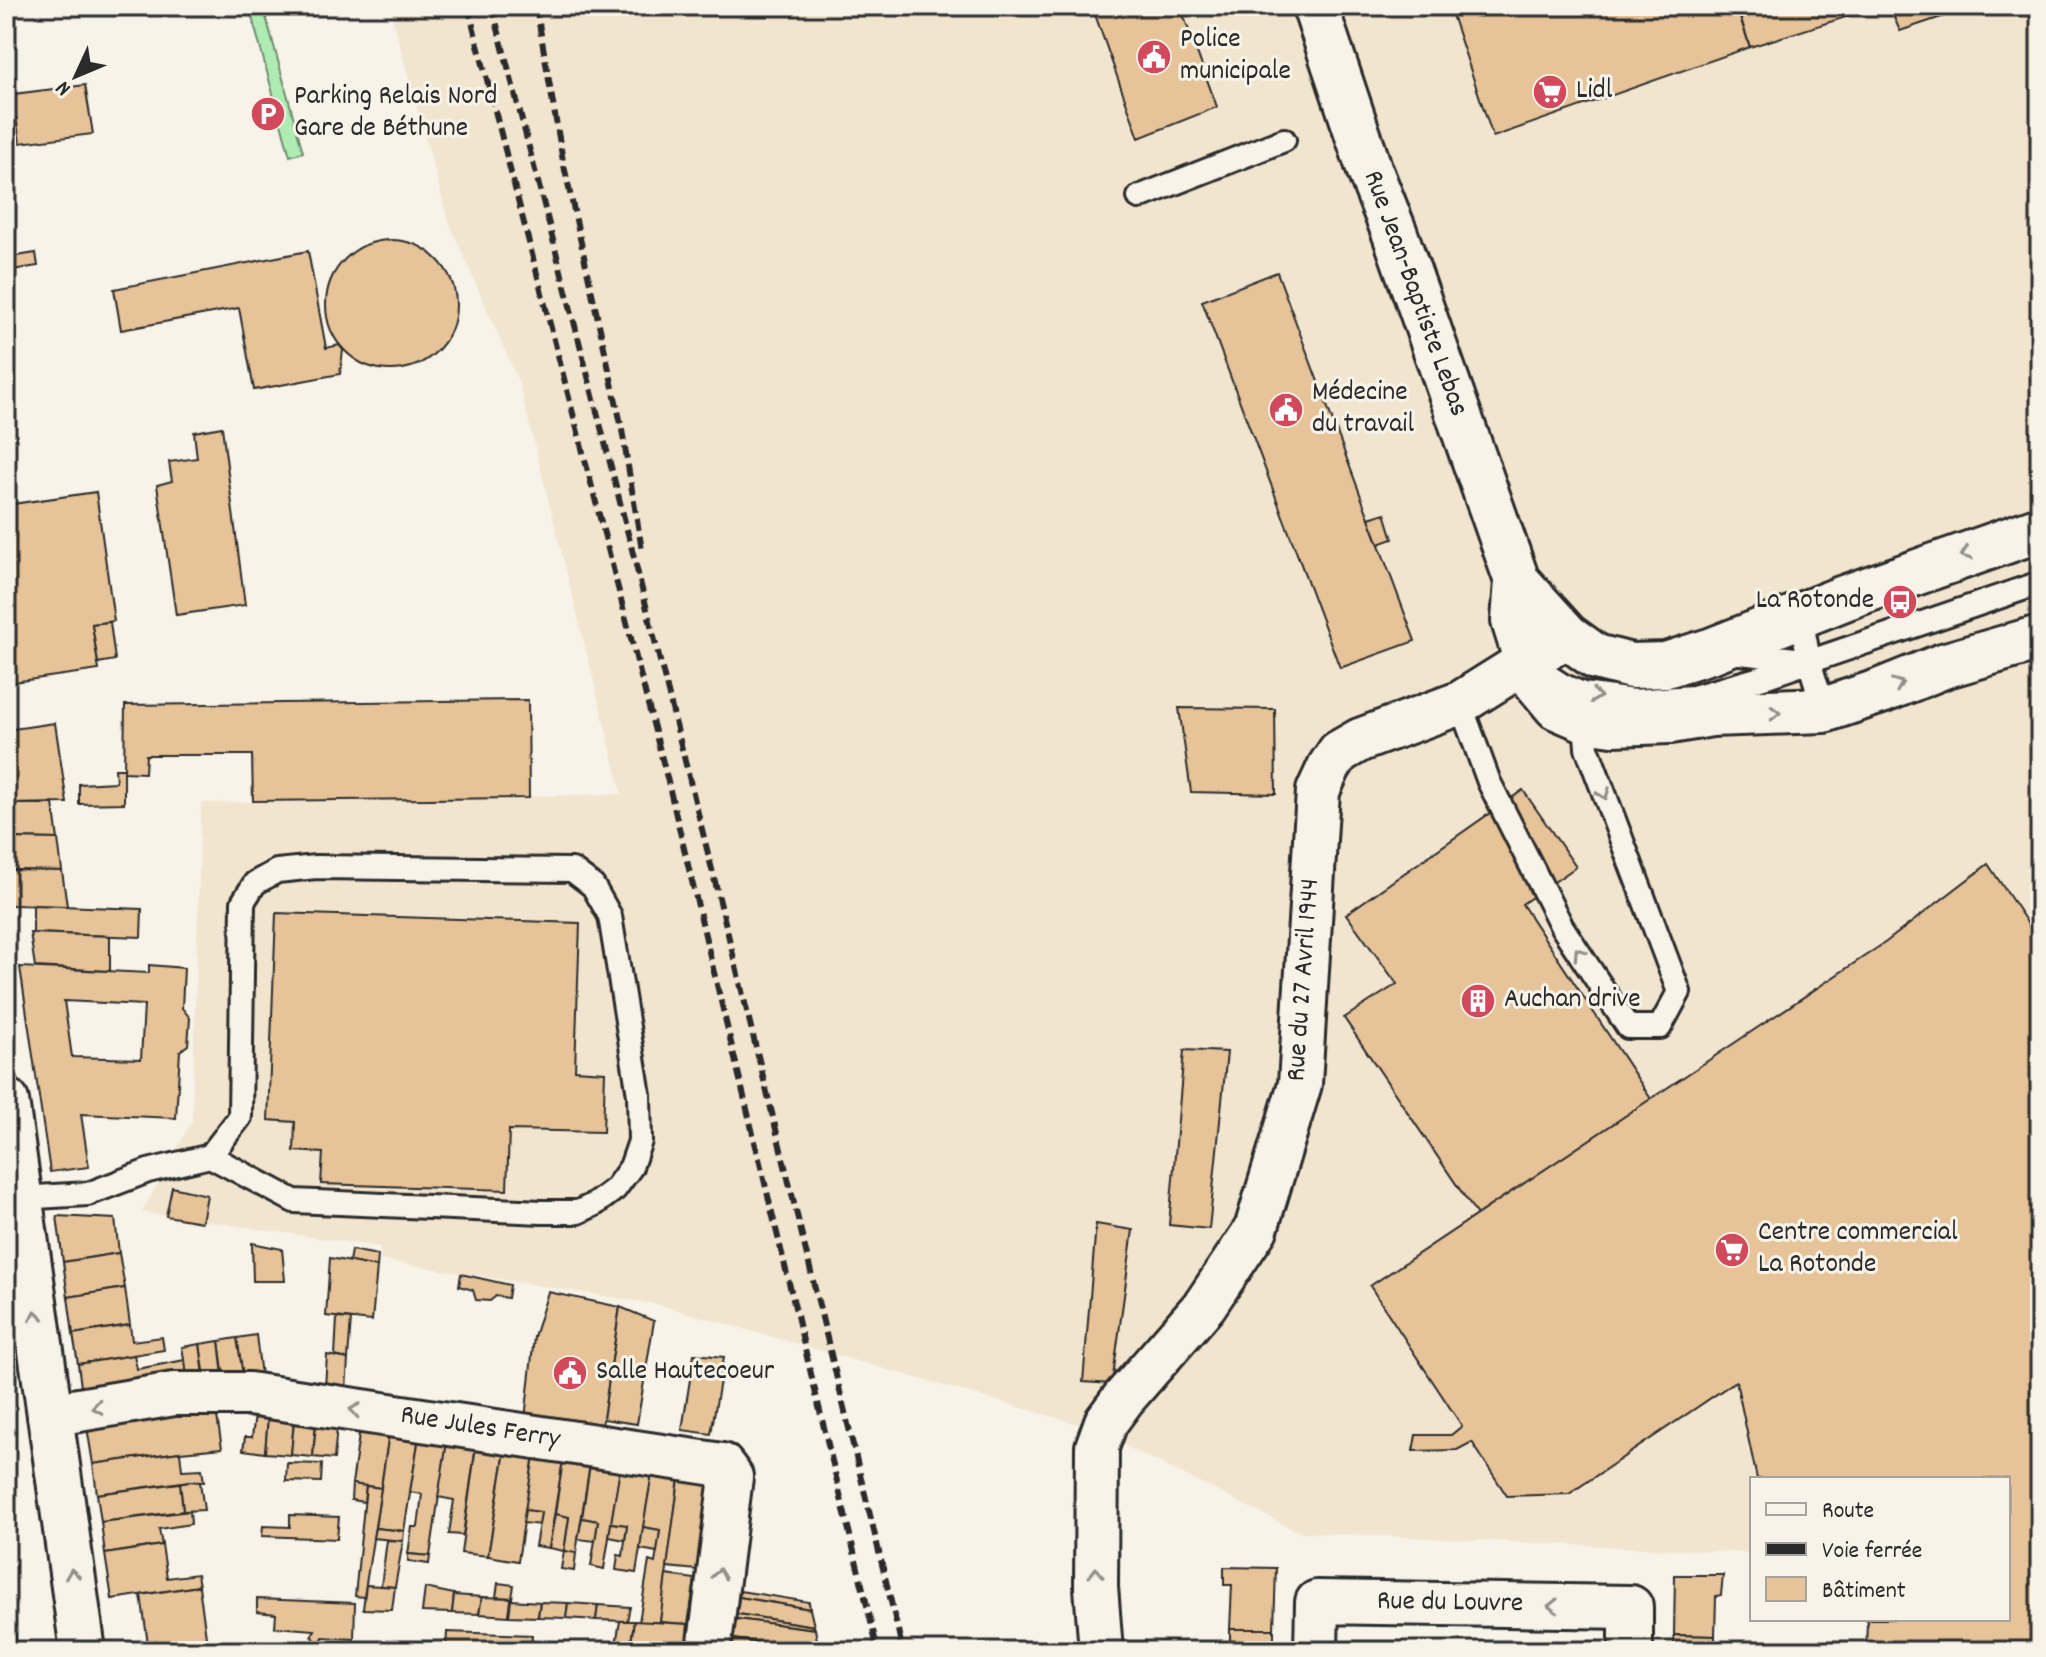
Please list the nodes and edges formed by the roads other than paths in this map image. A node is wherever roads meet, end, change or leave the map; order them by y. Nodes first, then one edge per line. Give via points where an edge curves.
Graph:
1 (1315, 6) edge
2 (1284, 140) dead end
3 (1139, 197) dead end
4 (2040, 529) edge
5 (1517, 581) junction
6 (2040, 583) edge
7 (1801, 616) junction
8 (1567, 636) junction
9 (2040, 638) edge
10 (1713, 650) junction
11 (1809, 661) junction
12 (1527, 662) junction
13 (1460, 703) junction
14 (1824, 710) junction
15 (1585, 719) junction
16 (6, 1101) edge
17 (10, 1152) edge
18 (210, 1156) junction
19 (19, 1198) junction
20 (6, 1319) edge
21 (49, 1415) junction
22 (54, 1651) edge
23 (83, 1651) edge
24 (709, 1651) edge
25 (1101, 1651) edge
26 (1316, 1651) edge
27 (1631, 1651) edge

1 - 5 street, Rue Jean-Baptiste Lebas
2 - 3 lane
4 -> 7 street
5 - 8 street
5 - 12 street via 1514,621
6 - 11 lane
7 - 10 street
7 - 11 lane
8 - 10 street via 1596,657 1631,666 1666,665
8 - 12 street, Rue du 27 Avril 1944
14 -> 9 street via 1943,666
10 - 11 lane
12 -> 11 lane via 1583,694 1633,701 1693,697
11 - 14 lane
12 - 13 street, Rue du 27 Avril 1944
12 - 15 street via 1557,707
15 -> 13 lane via 1587,748 1679,992 1660,1027 1628,1027 1562,927 1489,782
25 -> 13 street, Rue du 27 Avril 1944 via 1097,1447 1106,1422 1205,1305 1256,1229 1300,1084 1318,791 1339,752
15 -> 14 street via 1613,723
16 - 17 street
17 - 19 street
18 - 18 lane via 240,1117 243,902 255,883 277,871 316,867 572,870 593,886 610,916 639,1095 640,1141 631,1167 605,1197 578,1212 294,1201
18 - 19 lane via 148,1171 88,1194
21 -> 19 street
20 - 22 street
23 -> 21 street
24 -> 21 street, Rue Jules Ferry via 731,1477 722,1465 249,1394 174,1394
27 -> 26 street, Rue du Louvre via 1631,1607 1317,1602

